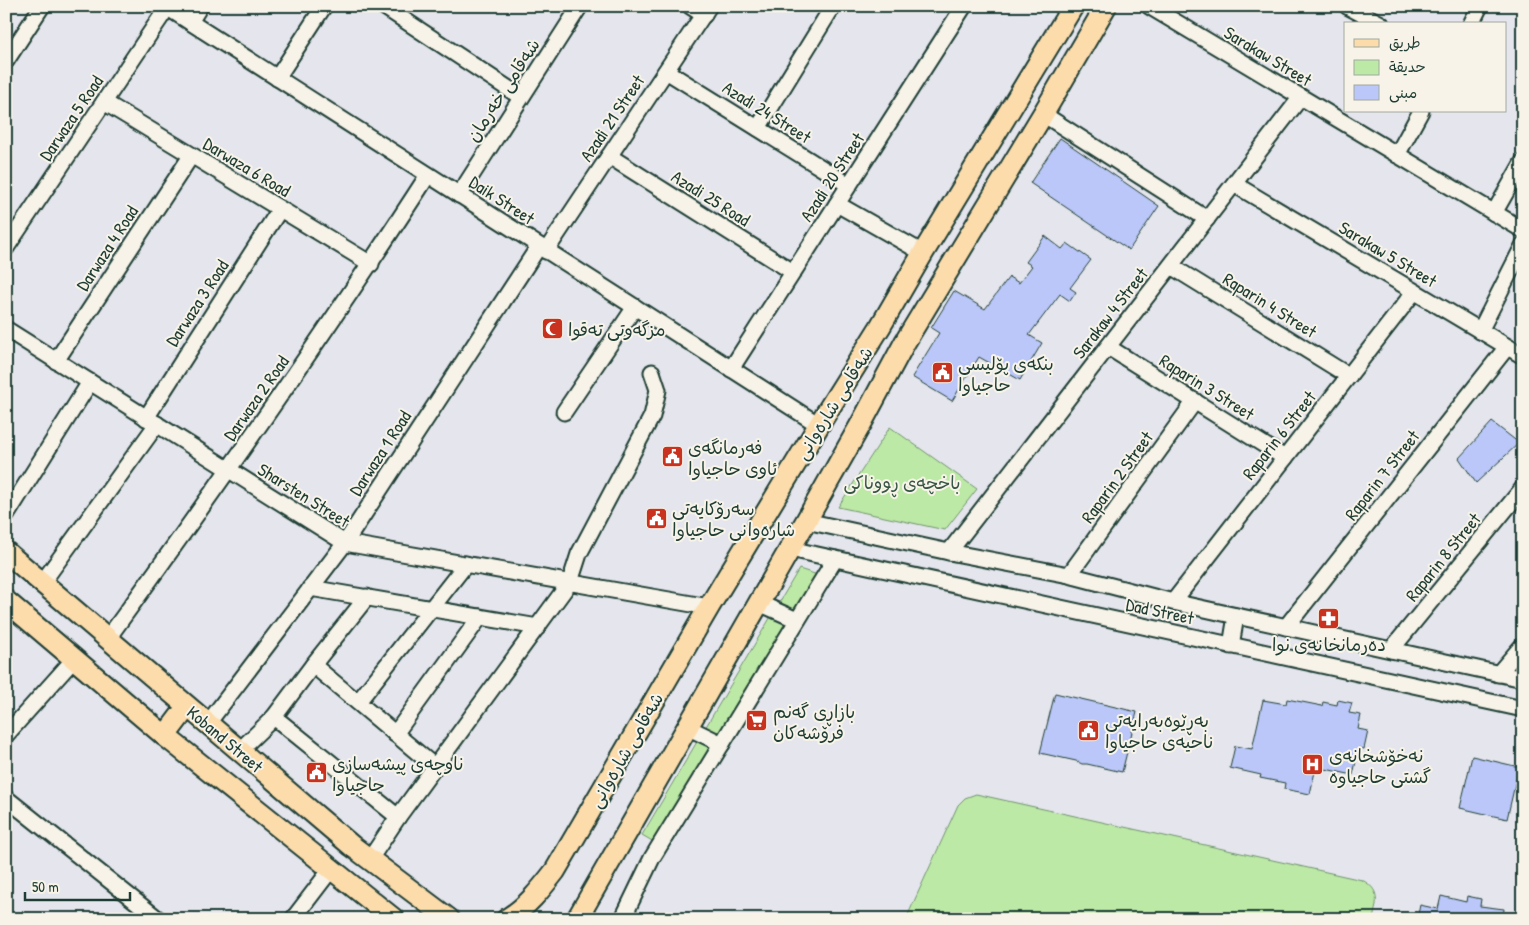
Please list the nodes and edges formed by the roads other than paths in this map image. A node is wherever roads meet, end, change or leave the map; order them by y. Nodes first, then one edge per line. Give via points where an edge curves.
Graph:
1 (42, 6) edge
2 (200, 6) edge
3 (324, 6) edge
4 (383, 6) edge
5 (690, 6) edge
6 (832, 6) edge
7 (1073, 6) edge
8 (1106, 6) edge
9 (1149, 6) edge
10 (1348, 6) edge
11 (1480, 6) edge
12 (166, 7) edge
13 (961, 7) edge
14 (576, 8) edge
15 (706, 10) edge
16 (190, 22) junction
17 (1377, 22) edge
18 (1471, 22) edge
19 (6, 61) edge
20 (666, 71) junction
21 (277, 78) junction
22 (521, 97) junction
23 (1301, 97) junction
24 (104, 102) junction
25 (1421, 112) edge
26 (1043, 114) junction
27 (758, 128) junction
28 (1397, 155) junction
29 (190, 156) junction
30 (609, 156) junction
31 (1523, 162) edge
32 (428, 175) junction
33 (1234, 184) junction
34 (849, 185) junction
35 (459, 195) junction
36 (837, 204) junction
37 (280, 209) junction
38 (1494, 212) junction
39 (1207, 219) junction
40 (1523, 230) edge
41 (1523, 246) edge
42 (6, 248) edge
43 (542, 248) junction
44 (923, 253) junction
45 (371, 264) junction
46 (1171, 266) junction
47 (793, 272) junction
48 (1414, 292) junction
49 (634, 307) junction
50 (880, 327) junction
51 (6, 329) edge
52 (1480, 331) junction
53 (905, 342) junction
54 (1108, 346) junction
55 (1507, 347) junction
56 (1523, 356) edge
57 (56, 360) junction
58 (731, 369) junction
59 (652, 372) dead end
60 (1349, 376) junction
61 (90, 382) junction
62 (1195, 401) junction
63 (564, 412) dead end
64 (151, 421) junction
65 (819, 425) junction
66 (1285, 458) junction
67 (229, 470) junction
68 (1523, 488) edge
69 (6, 516) edge
70 (806, 521) junction
71 (344, 542) junction
72 (790, 549) junction
73 (6, 552) edge
74 (949, 552) junction
75 (835, 559) junction
76 (466, 564) junction
77 (1069, 575) junction
78 (570, 582) junction
79 (42, 583) junction
80 (310, 588) junction
81 (367, 597) junction
82 (6, 601) edge
83 (1173, 602) junction
84 (759, 603) junction
85 (710, 607) junction
86 (432, 608) junction
87 (1236, 616) junction
88 (480, 617) junction
89 (797, 620) junction
90 (538, 627) junction
91 (1286, 627) junction
92 (108, 638) junction
93 (1231, 646) junction
94 (1523, 646) edge
95 (1392, 650) junction
96 (75, 658) junction
97 (313, 665) junction
98 (1498, 674) junction
99 (1523, 679) edge
100 (358, 702) junction
101 (188, 707) junction
102 (1523, 709) edge
103 (274, 717) junction
104 (208, 722) junction
105 (687, 727) junction
106 (395, 734) junction
107 (6, 735) edge
108 (165, 736) junction
109 (722, 744) junction
110 (239, 751) junction
111 (435, 767) junction
112 (6, 798) edge
113 (398, 817) junction
114 (370, 859) junction
115 (332, 868) junction
116 (515, 916) edge
117 (158, 919) edge
118 (294, 919) edge
119 (394, 919) edge
120 (449, 919) edge
121 (577, 919) edge
122 (633, 919) edge

1 - 19 street
2 - 16 street
3 - 21 street
4 - 22 street
5 - 15 street
6 - 27 street
7 - 44 main road, شەقامی شارەوانی
8 - 26 main road, شەقامی شارەوانی
9 - 23 street, Sarakaw Street
10 - 17 street
11 - 18 street
12 - 16 street, Daik Street
12 - 24 street, Darwaza 5 Road
13 - 34 street, Azadi 20 Street
14 - 22 street, شەقامی خەرمان
15 - 20 street, Azadi 21 Street
16 - 21 street, Daik Street
20 - 27 street, Azadi 24 Street
20 - 30 street, Azadi 21 Street
21 - 32 street, Daik Street
22 - 35 street, شەقامی خەرمان
23 - 28 street, Sarakaw Street
23 - 33 street, Sarakaw 4 Street
24 - 29 street, Darwaza 6 Road
24 - 42 street, Darwaza 5 Road
25 - 28 street
26 - 39 street
26 - 53 main road, شەقامی شارەوانی
27 - 34 street, Azadi 24 Street
28 - 38 street, Sarakaw Street
29 - 37 street, Darwaza 6 Road
29 - 57 street, Darwaza 4 Road
30 - 43 street, Azadi 21 Street
30 - 47 street, Azadi 25 Road
31 - 38 street
32 - 35 street, Daik Street
32 - 45 street, Darwaza 2 Road
33 - 39 street, Sarakaw 4 Street
33 - 48 street, Sarakaw 5 Street
34 - 36 street, Azadi 20 Street
35 - 43 street, Daik Street
36 - 44 street
36 - 47 street, Azadi 20 Street
37 - 45 street, Darwaza 6 Road
37 - 64 street, Darwaza 3 Road
38 - 40 street, Sarakaw Street
39 - 46 street, Sarakaw 4 Street
41 - 52 street
43 - 49 street, Daik Street
43 - 71 street, Darwaza 1 Road
44 - 50 main road, شەقامی شارەوانی
45 - 67 street, Darwaza 2 Road
46 - 54 street, Sarakaw 4 Street
46 - 60 street, Raparin 4 Street
47 - 58 street, Azadi 20 Street
48 - 52 street, Sarakaw 5 Street
48 - 60 street, Raparin 6 Street
49 - 58 street, Daik Street
49 - 63 street
50 - 53 main road via 887,324 897,327
50 - 65 main road, شەقامی شارەوانی
51 - 57 street, Sharsten Street
52 - 55 street, Sarakaw 5 Street
53 - 70 main road, شەقامی شارەوانی
54 - 62 street, Raparin 3 Street
54 - 74 street, Sarakaw 4 Street
55 - 56 street, Sarakaw 5 Street
55 - 91 street, Raparin 7 Street
57 - 61 street, Sharsten Street
58 - 65 street, Daik Street
59 - 78 street via 658,390 652,416 579,554
60 - 66 street, Raparin 6 Street
61 - 64 street, Sharsten Street
61 - 69 street
62 - 66 street, Raparin 3 Street
62 - 77 street, Raparin 2 Street
64 - 67 street, Sharsten Street
64 - 79 street, Darwaza 3 Road
65 - 85 main road, شەقامی شارەوانی
66 - 83 street, Raparin 6 Street
67 - 71 street, Sharsten Street
67 - 92 street, Darwaza 2 Road
68 - 95 street, Raparin 8 Street
70 - 72 main road, شەقامی شارەوانی
70 - 74 street, Dad Street
71 - 76 street, Sharsten Street
71 - 80 street, Darwaza 1 Road
72 - 75 street, Dad Street
72 - 84 main road, شەقامی شارەوانی
73 - 79 main road, Koband Street
74 - 77 street, Dad Street
75 - 89 street
75 - 93 street, Dad Street
76 - 78 street, Sharsten Street
76 - 86 street
77 - 83 street, Dad Street
78 - 85 street, Sharsten Street
78 - 90 street
79 - 92 main road, Koband Street
80 - 81 street
80 - 104 street, Darwaza 1 Road
81 - 86 street
81 - 97 street
82 - 96 main road, Koband Street
83 - 87 street, Dad Street
84 - 89 street
84 - 105 main road, شەقامی شارەوانی
85 - 116 main road, شەقامی شارەوانی via 555,871
86 - 88 street
86 - 100 street
87 - 91 street, Dad Street
87 - 93 street
88 - 90 street
88 - 106 street
89 - 109 street
90 - 111 street
91 - 95 street, Dad Street
92 - 101 main road, Koband Street
93 - 102 street, Dad Street
94 - 98 street
95 - 98 street, Dad Street
96 - 107 street
96 - 108 main road, Koband Street
97 - 100 street
97 - 103 street
98 - 99 street, Dad Street
100 - 106 street
101 - 104 main road, Koband Street
101 - 108 main road
103 - 110 street
103 - 113 street
104 - 110 main road, Koband Street
105 - 109 street
105 - 121 main road, شەقامی شارەوانی
106 - 111 street
108 - 115 main road, Koband Street
109 - 122 street via 652,858 625,914
110 - 114 main road, Koband Street
111 - 113 street
112 - 117 street
113 - 114 street
114 - 120 main road, Koband Street
115 - 118 street
115 - 119 main road, Koband Street

